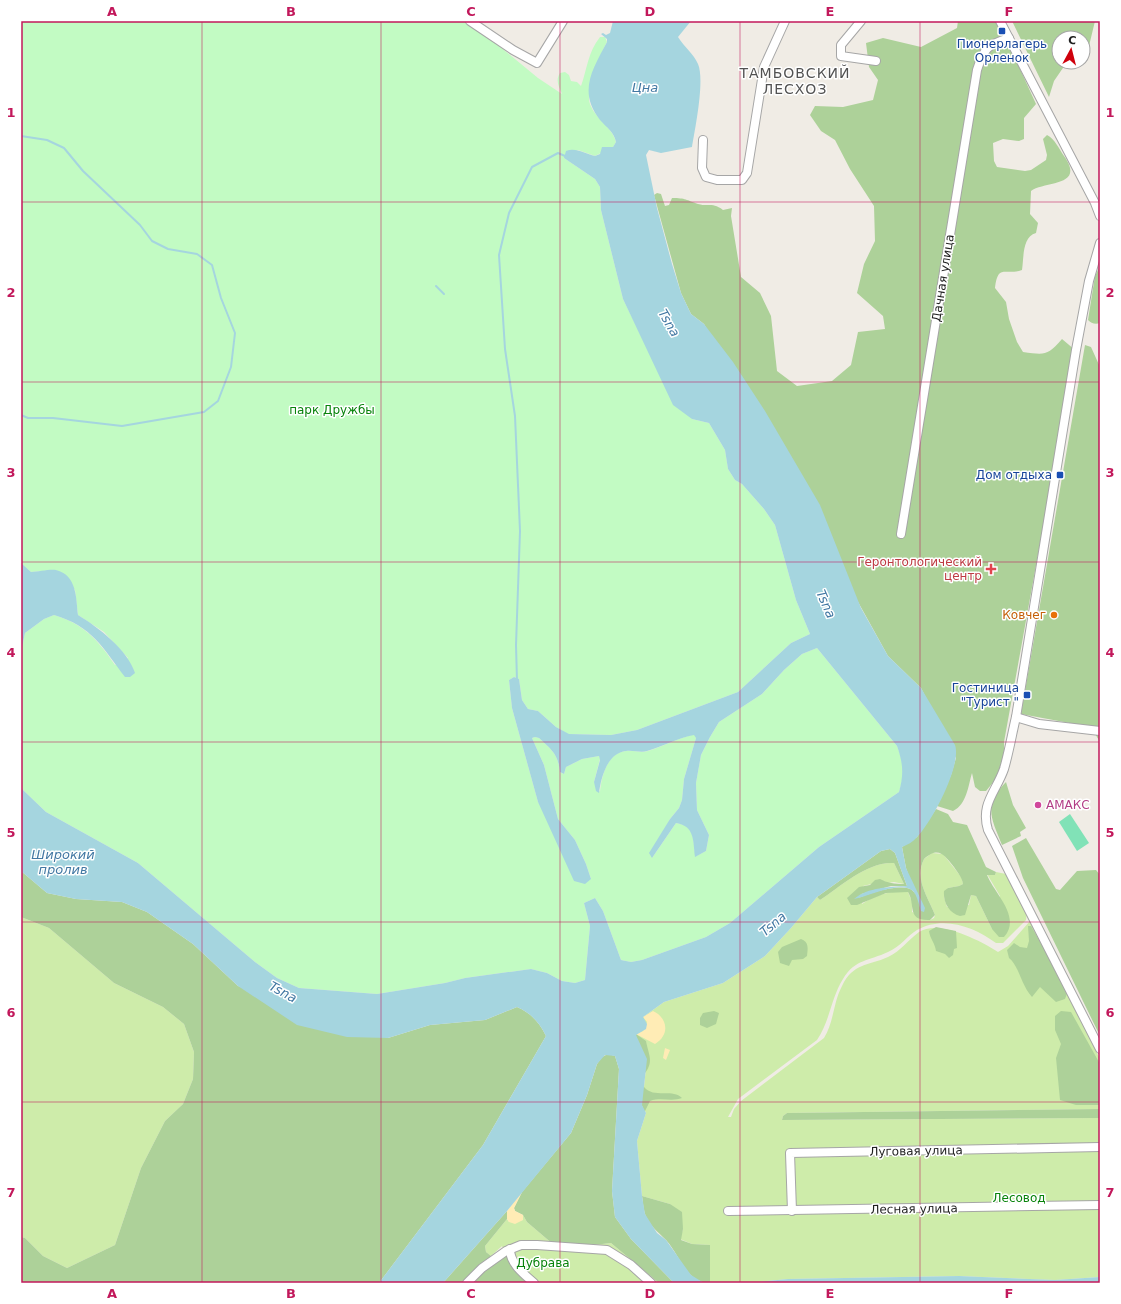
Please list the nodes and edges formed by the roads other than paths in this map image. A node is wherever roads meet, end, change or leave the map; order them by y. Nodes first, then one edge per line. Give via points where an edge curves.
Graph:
1 (470, 21) edge
2 (563, 21) edge
3 (785, 21) edge
4 (861, 21) edge
5 (1000, 21) edge
6 (1009, 38) junction
7 (876, 61) dead end
8 (703, 140) dead end
9 (1100, 216) edge
10 (1100, 243) edge
11 (901, 534) dead end
12 (1016, 717) junction
13 (1100, 731) edge
14 (1100, 1049) edge
15 (1100, 1147) edge
16 (1100, 1205) edge
17 (728, 1211) dead end
18 (792, 1211) junction
19 (510, 1249) junction
20 (467, 1283) edge
21 (534, 1283) edge
22 (651, 1283) edge

1 - 2 street via 537,63
3 - 8 street via 764,67 748,173 742,180 706,177 702,168
4 - 7 street via 841,45 840,56
5 - 6 street
6 - 9 street
6 - 11 street, Дачная улица via 985,49 977,70
10 - 12 street via 1089,281 1077,344
12 - 13 street via 1039,724
12 - 14 street via 1004,768 988,800 985,820
15 - 18 street, Луговая улица via 790,1153
16 - 18 street, Лесная улица
17 - 18 street, Лесная улица
19 - 20 street via 482,1268
19 - 21 street via 514,1264
19 - 22 street via 521,1245 537,1245 607,1250 631,1264

